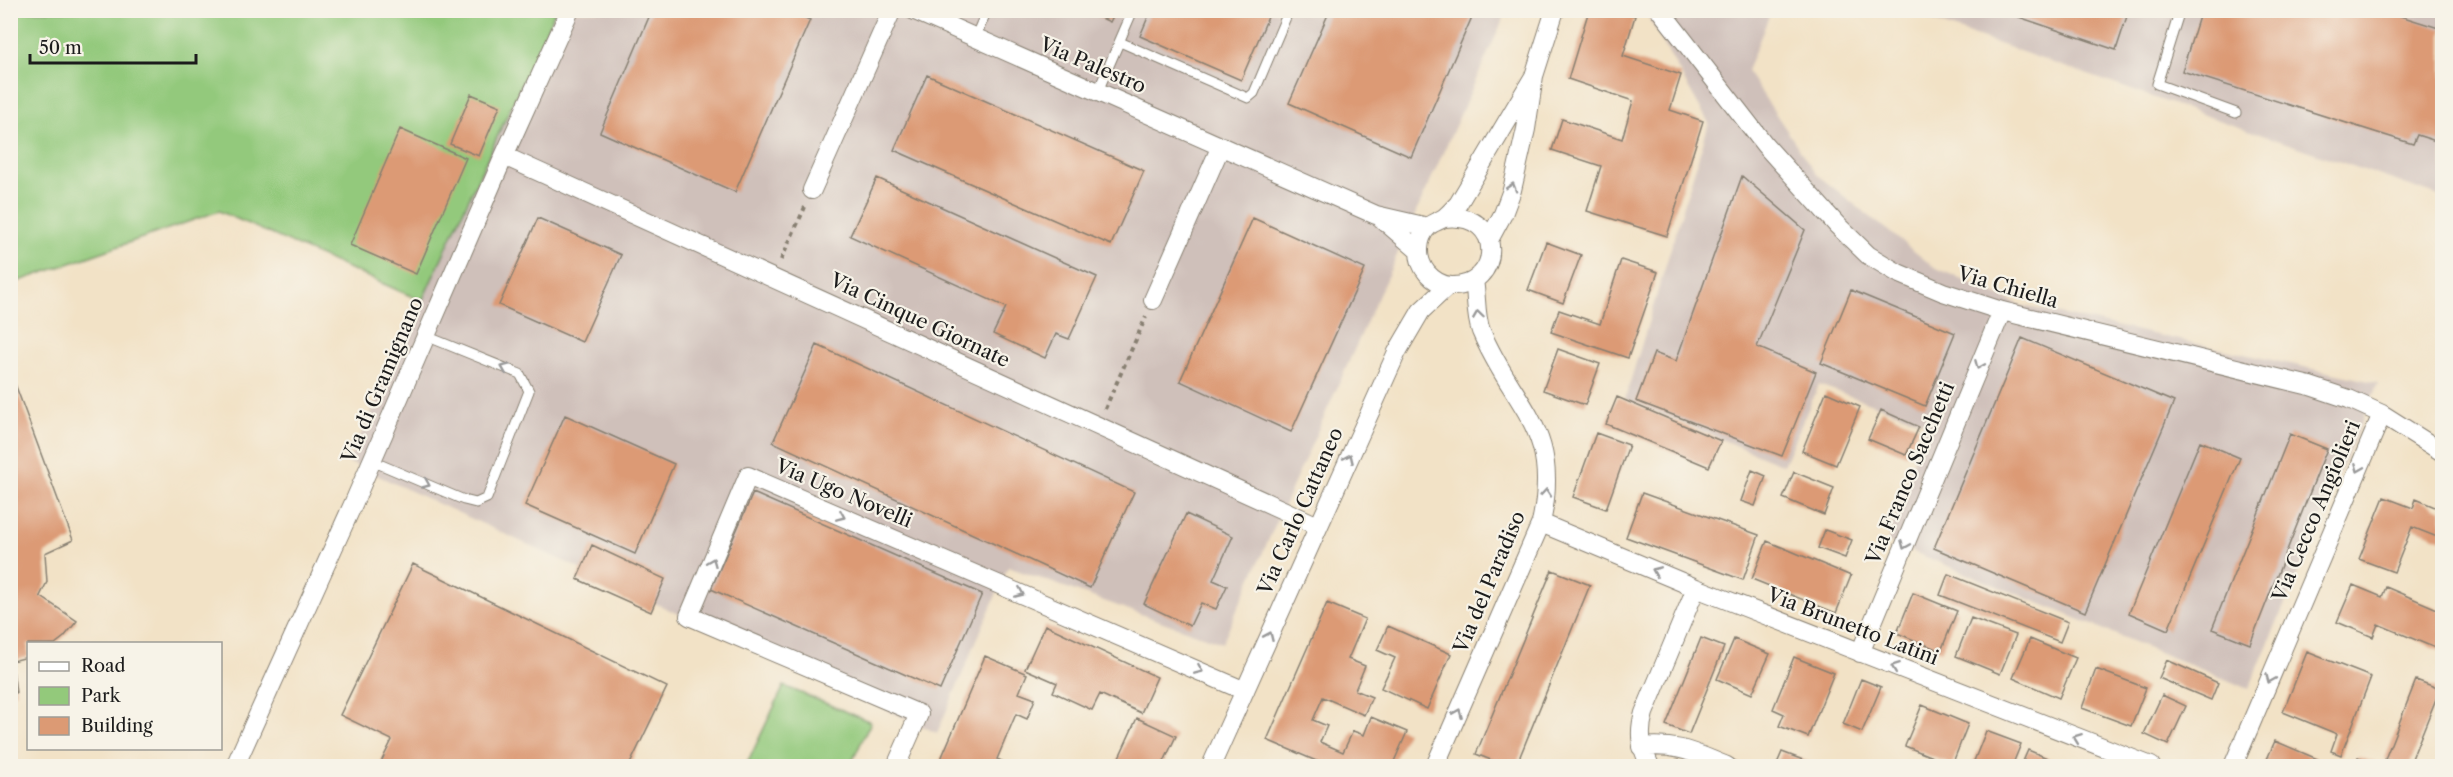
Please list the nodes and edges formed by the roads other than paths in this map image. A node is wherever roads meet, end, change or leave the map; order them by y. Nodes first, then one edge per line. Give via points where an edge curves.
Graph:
1 (570, 10) edge
2 (892, 10) edge
3 (913, 10) edge
4 (987, 10) edge
5 (1133, 10) edge
6 (1289, 10) edge
7 (1555, 10) edge
8 (1660, 10) edge
9 (2180, 10) edge
10 (975, 38) junction
11 (1120, 42) junction
12 (1534, 76) junction
13 (1098, 91) junction
14 (2236, 113) dead end
15 (1221, 146) junction
16 (504, 156) junction
17 (812, 190) road end
18 (1378, 215) junction
19 (1444, 218) junction
20 (1428, 227) junction
21 (1489, 240) junction
22 (1419, 251) junction
23 (1474, 280) junction
24 (1448, 286) junction
25 (1153, 300) road end
26 (2002, 311) junction
27 (426, 336) junction
28 (2382, 414) junction
29 (2442, 452) edge
30 (372, 461) junction
31 (1541, 523) junction
32 (1318, 526) junction
33 (1696, 588) junction
34 (1860, 653) junction
35 (1245, 691) junction
36 (1641, 747) junction
37 (235, 766) edge
38 (896, 766) edge
39 (1211, 766) edge
40 (1435, 766) edge
41 (1650, 766) edge
42 (1727, 766) edge
43 (2151, 766) edge
44 (2233, 766) edge

1 - 16 street, Via di Gramignano
2 - 17 street
3 - 10 street, Via Palestro
4 - 10 lane
5 - 11 lane
6 - 11 lane via 1254,93 1248,98
7 - 12 street
8 - 26 street, Via Chiella via 1765,145 1868,255 1934,289
9 - 14 lane via 2157,84
10 - 13 street, Via Palestro
11 - 13 lane
12 - 19 street via 1466,193
21 -> 12 street via 1516,175
13 - 15 street, Via Palestro
15 - 18 street, Via Palestro
15 - 25 street
16 - 27 street, Via di Gramignano
16 - 32 street, Via Cinque Giornate
18 - 20 street, Via Palestro
18 - 22 street, Via Palestro
19 - 20 street
19 - 21 street via 1469,219 1479,225
20 - 22 street
21 - 23 street via 1488,263
22 - 24 street via 1425,270
23 - 24 street
31 -> 23 street, Via del Paradiso via 1547,475 1539,435 1480,328
32 -> 24 street, Via Carlo Cattaneo via 1397,352 1421,311
26 - 28 street, Via Chiella via 2310,386
26 -> 34 street, Via Franco Sacchetti
27 - 30 street, Via di Gramignano
30 -> 27 lane via 464,500 476,503 487,498 529,391 520,374
28 - 29 street, Via Chiella
28 -> 44 street, Via Cecco Angiolieri
30 - 37 street, Via di Gramignano
33 -> 31 street, Via Brunetto Latini
40 -> 31 street, Via del Paradiso
35 -> 32 street, Via Carlo Cattaneo
33 - 34 street, Via Brunetto Latini
33 - 36 street via 1644,713
43 -> 34 street, Via Brunetto Latini
38 -> 35 street, Via Ugo Novelli via 919,714 689,616 748,476
35 - 39 street, Via Carlo Cattaneo
36 - 41 street
36 - 42 street via 1663,744

